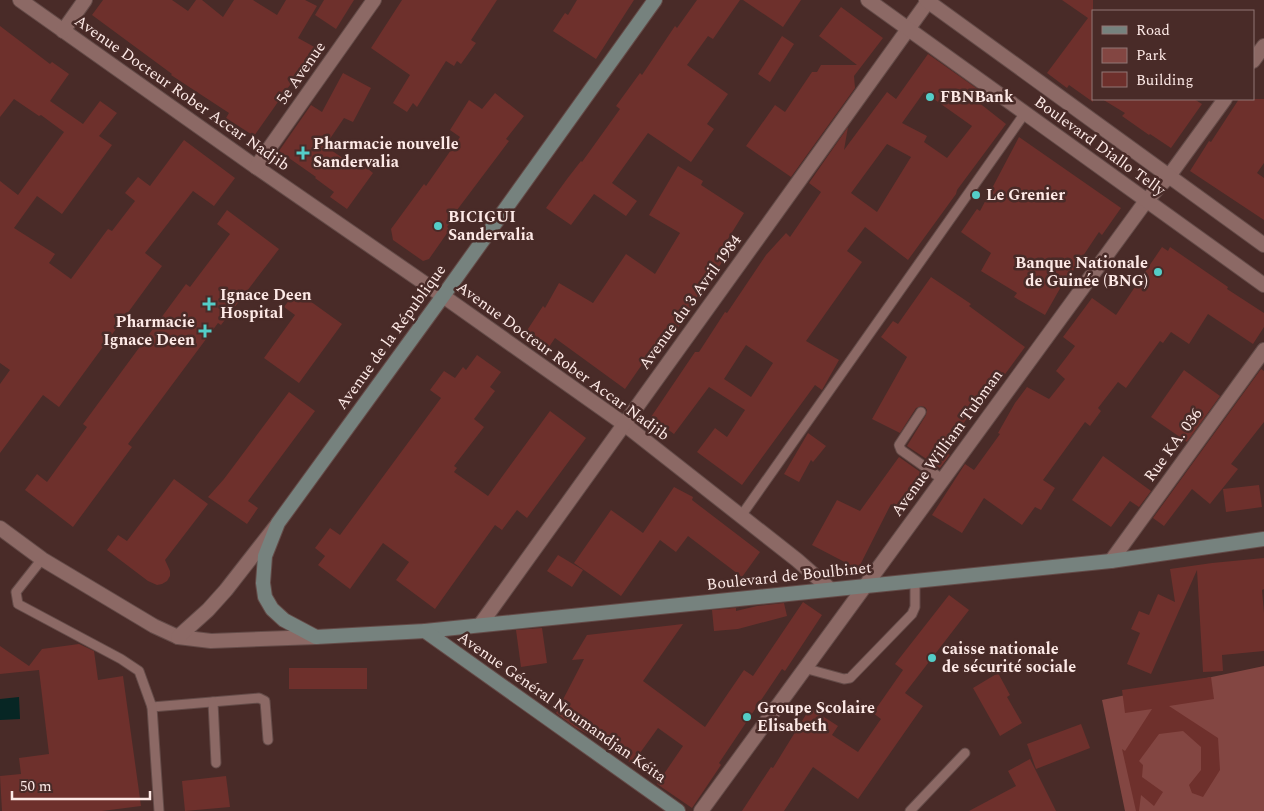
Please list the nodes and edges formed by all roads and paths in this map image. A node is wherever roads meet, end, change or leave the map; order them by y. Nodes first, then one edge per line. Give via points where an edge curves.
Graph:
1 (20, 0) edge
2 (85, 0) edge
3 (374, 0) edge
4 (655, 0) edge
5 (868, 0) edge
6 (927, 0) edge
7 (908, 28) junction
8 (63, 31) junction
9 (1264, 46) edge
10 (1254, 60) edge
11 (1224, 100) edge
12 (1025, 113) junction
13 (256, 167) junction
14 (1169, 176) junction
15 (1146, 201) junction
16 (1264, 245) edge
17 (1264, 285) edge
18 (443, 296) junction
19 (1264, 350) edge
20 (921, 412) dead end
21 (624, 424) junction
22 (942, 479) junction
23 (741, 516) junction
24 (278, 523) junction
25 (0, 528) edge
26 (1264, 539) edge
27 (42, 559) junction
28 (1111, 561) junction
29 (915, 580) junction
30 (864, 586) junction
31 (830, 589) junction
32 (480, 625) junction
33 (425, 632) junction
34 (178, 637) junction
35 (316, 637) junction
36 (804, 668) junction
37 (213, 702) junction
38 (152, 707) junction
39 (268, 740) dead end
40 (964, 753) dead end
41 (216, 763) dead end
42 (159, 811) edge
43 (678, 811) edge
44 (700, 811) edge
45 (910, 811) edge

1 - 8 street, Avenue Docteur Rober Accar Nadjib
2 - 8 street
3 - 13 street, 5e Avenue
4 - 18 main road, Avenue de la République
5 - 7 street, Boulevard Diallo Telly
6 - 7 street, Avenue du 3 Avril 1984
6 - 14 street, Boulevard Diallo Telly
7 - 12 street, Boulevard Diallo Telly
7 - 21 street, Avenue du 3 Avril 1984
8 - 13 street, Avenue Docteur Rober Accar Nadjib
9 - 10 street
11 - 14 street, Avenue William Tubman
12 - 15 street, Boulevard Diallo Telly
12 - 23 lane
13 - 18 street, Avenue Docteur Rober Accar Nadjib
14 - 15 street, Avenue William Tubman
14 - 16 street, Boulevard Diallo Telly
15 - 17 street, Boulevard Diallo Telly
15 - 22 street, Avenue William Tubman
18 - 21 street, Avenue Docteur Rober Accar Nadjib
18 - 24 main road, Avenue de la République
19 - 28 street, Rue KA. 036
20 - 22 lane via 899,445 900,450
21 - 23 street, Avenue Docteur Rober Accar Nadjib
21 - 32 street, Avenue du 3 Avril 1984
22 - 30 street, Avenue William Tubman
23 - 31 street, Avenue Docteur Rober Accar Nadjib
24 - 34 street, Avenue de la République via 226,590
24 - 35 main road, Avenue de la République via 264,556 266,596 272,610 284,620
25 - 27 street
26 - 28 main road, Boulevard de Boulbinet
27 - 34 street
27 - 38 lane via 16,592 18,604 140,671
28 - 29 main road, Boulevard de Boulbinet
29 - 30 main road, Boulevard de Boulbinet
29 - 36 lane via 912,614 850,678
30 - 31 main road, Boulevard de Boulbinet
30 - 36 street, Avenue William Tubman
31 - 32 main road, Boulevard de Boulbinet
32 - 33 main road, Boulevard de Boulbinet
33 - 35 main road, Boulevard de Boulbinet
33 - 43 main road, Avenue Général Noumandjan Kéita
34 - 35 street via 211,641
36 - 44 street, Avenue William Tubman
37 - 38 lane
37 - 39 lane via 259,698 265,701
37 - 41 lane
38 - 42 lane
40 - 45 lane

